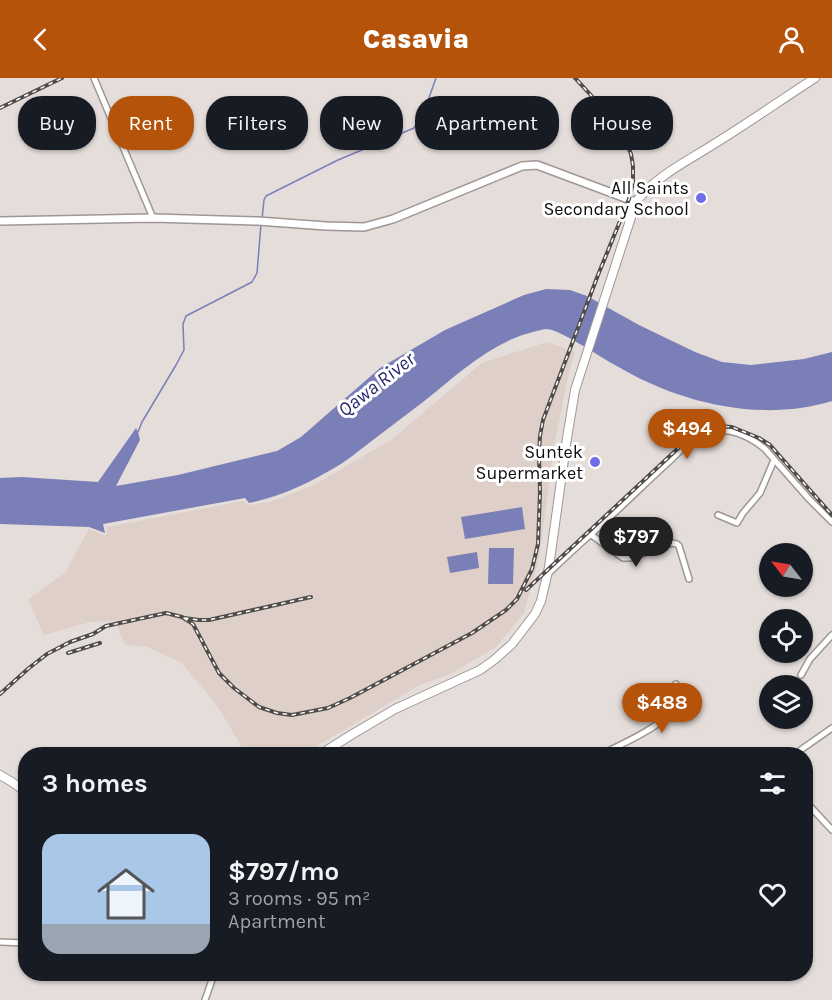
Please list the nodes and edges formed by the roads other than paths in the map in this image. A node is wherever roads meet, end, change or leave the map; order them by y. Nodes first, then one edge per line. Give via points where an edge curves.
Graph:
1 (94, 78) edge
2 (815, 78) edge
3 (636, 202) junction
4 (153, 218) junction
5 (0, 221) edge
6 (774, 460) junction
7 (718, 515) dead end
8 (832, 522) edge
9 (590, 534) junction
10 (548, 574) junction
11 (689, 579) dead end
12 (832, 635) edge
13 (801, 675) dead end
14 (676, 684) dead end
15 (832, 728) edge
16 (332, 747) edge
17 (614, 747) edge
18 (805, 747) edge
19 (0, 775) edge
20 (18, 786) edge
21 (813, 810) edge
22 (832, 830) edge
23 (0, 942) edge
24 (18, 943) edge
25 (212, 981) edge
26 (205, 1000) edge

1 - 4 street
2 - 3 main road via 664,175
3 - 4 street via 537,165 522,166 364,227
3 - 10 main road via 575,390
4 - 5 street
6 - 7 street via 760,493 737,523
6 - 8 street
6 - 9 street via 745,436 706,433 683,448
9 - 10 street
9 - 11 street via 623,558 677,544
10 - 16 main road via 535,614 494,660 395,709
12 - 13 street
14 - 17 street via 677,697 669,714
15 - 18 street
19 - 20 main road
21 - 22 street
23 - 24 street
25 - 26 street

